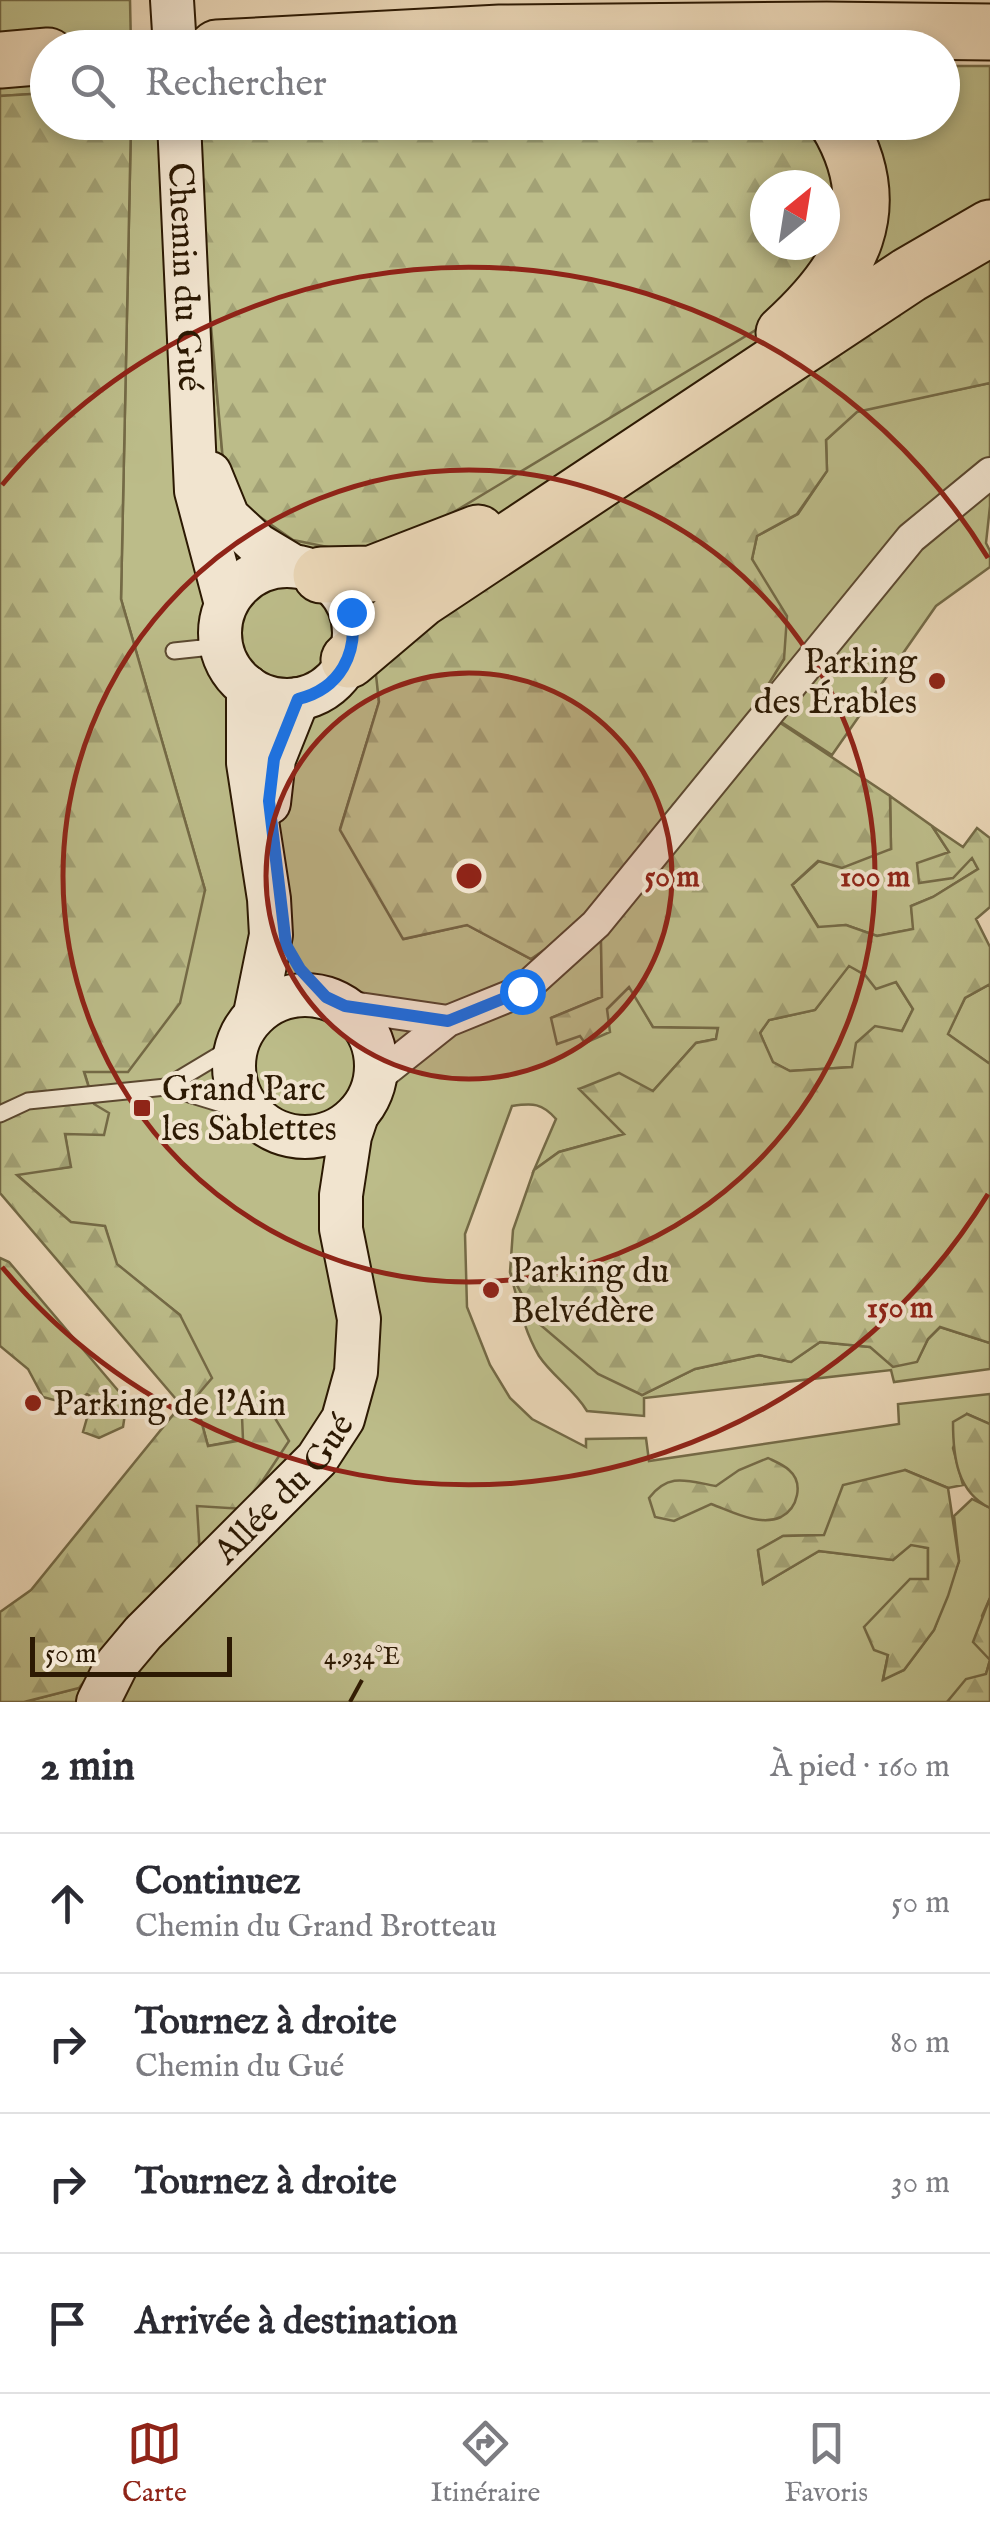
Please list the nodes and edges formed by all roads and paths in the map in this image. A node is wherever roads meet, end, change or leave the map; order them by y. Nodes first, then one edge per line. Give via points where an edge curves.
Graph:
1 (172, 0) edge
2 (173, 30) edge
3 (960, 32) edge
4 (990, 32) edge
5 (30, 58) edge
6 (0, 60) edge
7 (180, 140) edge
8 (847, 140) edge
9 (990, 228) edge
10 (193, 431) junction
11 (990, 473) edge
12 (307, 570) junction
13 (226, 604) junction
14 (221, 646) junction
15 (174, 651) dead end
16 (349, 660) junction
17 (248, 687) junction
18 (298, 699) junction
19 (335, 1002) junction
20 (448, 1021) junction
21 (246, 1030) junction
22 (166, 1087) junction
23 (366, 1097) junction
24 (252, 1113) junction
25 (0, 1114) edge
26 (289, 1135) junction
27 (341, 1229) junction
28 (98, 1702) edge

1 - 2 street
3 - 4 highway
5 - 6 highway
7 - 10 street, Chemin du Gué
8 - 12 highway via 862,192 852,246 819,302 783,334 494,526 372,574
9 - 16 highway via 421,599
10 - 12 street, Chemin du Gué via 228,517 258,545
10 - 13 street, Chemin du Gué via 196,491
11 - 20 street via 911,538 596,924 522,991
12 - 13 street via 276,566 254,574
12 - 16 street via 343,595 351,612
13 - 14 street
14 - 15 lane
14 - 17 street
16 - 18 street via 322,690
17 - 18 street
17 - 21 street via 248,763 271,936
18 - 19 street via 274,759 269,801 286,945 300,969
19 - 20 street
19 - 21 street via 288,996
19 - 23 street via 371,1038 376,1058
20 - 23 street
21 - 22 lane
21 - 24 street via 234,1070 238,1093
22 - 24 lane
22 - 25 lane via 28,1101
23 - 26 street via 326,1134
23 - 27 street, Allée du Gué via 350,1136
24 - 26 street
26 - 27 street, Allée du Gué
27 - 28 street, Allée du Gué via 358,1319 356,1372 344,1419 316,1459 143,1633

